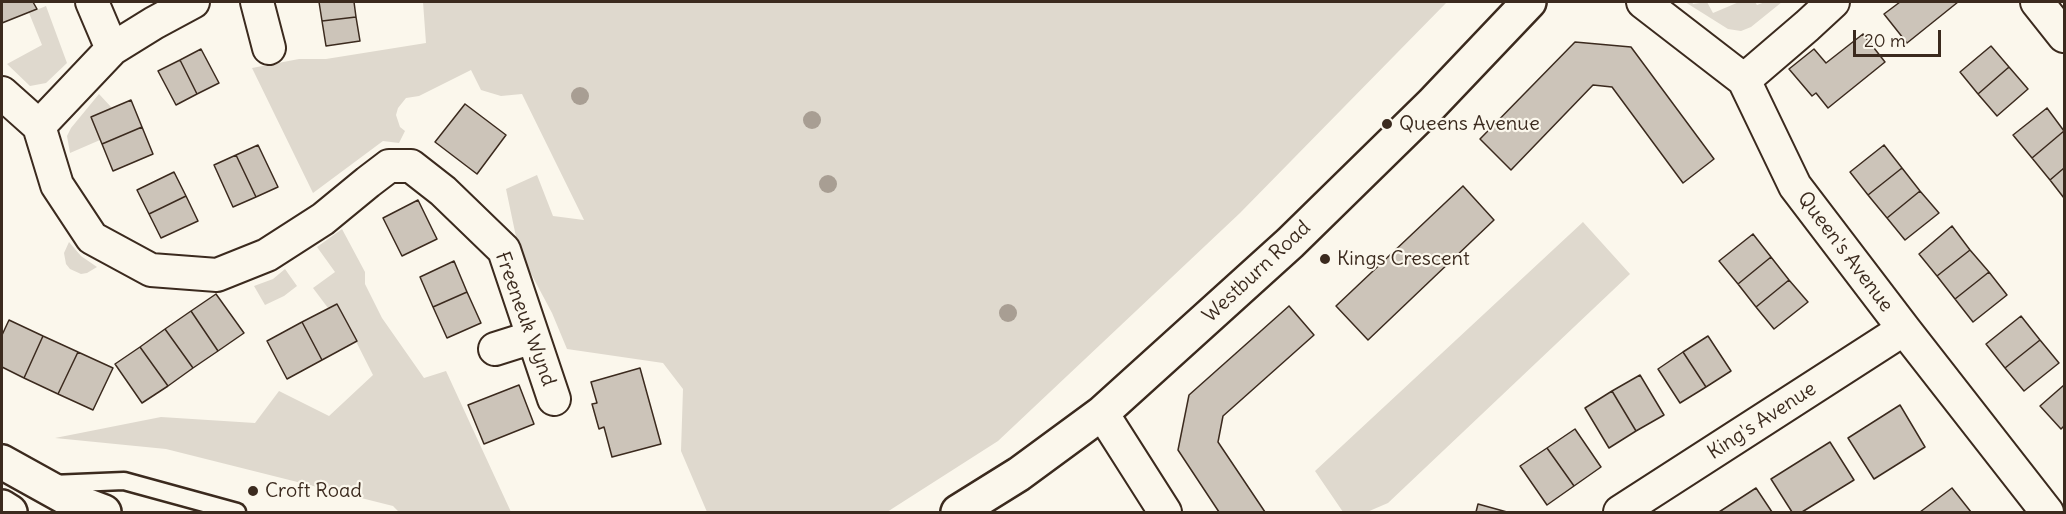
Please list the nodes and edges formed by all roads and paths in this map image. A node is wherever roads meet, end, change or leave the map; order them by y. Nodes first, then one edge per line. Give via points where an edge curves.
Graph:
1 (92, 2) edge
2 (194, 2) edge
3 (257, 2) edge
4 (1529, 2) edge
5 (1643, 2) edge
6 (1833, 2) edge
7 (2037, 2) edge
8 (2064, 36) edge
9 (269, 48) dead end
10 (112, 49) junction
11 (1744, 80) junction
12 (2, 93) edge
13 (39, 126) junction
14 (1904, 329) junction
15 (533, 337) junction
16 (495, 349) dead end
17 (554, 399) dead end
18 (1102, 412) junction
19 (2, 462) edge
20 (42, 485) junction
21 (2, 507) edge
22 (10, 513) edge
23 (104, 513) edge
24 (237, 513) edge
25 (958, 513) edge
26 (1165, 513) edge
27 (1620, 513) edge
28 (2046, 513) edge

1 - 10 street
2 - 10 street
3 - 9 street
4 - 18 street, Westburn Road via 1290,243
5 - 11 street, Queen's Avenue
6 - 11 street
7 - 8 street
10 - 13 street
11 - 14 street, Queen's Avenue via 1796,186
12 - 13 street
13 - 15 street, Freeneuk Wynd via 57,185 92,238 150,270 217,275 267,255 323,219 389,166 411,166 504,250
14 - 27 street, King's Avenue
14 - 28 street, Queen's Avenue
15 - 16 street
15 - 17 street, Freeneuk Wynd
18 - 25 street, Westburn Road via 1019,474
18 - 26 street
19 - 20 street
20 - 23 street
20 - 24 lane via 124,481
21 - 22 street

